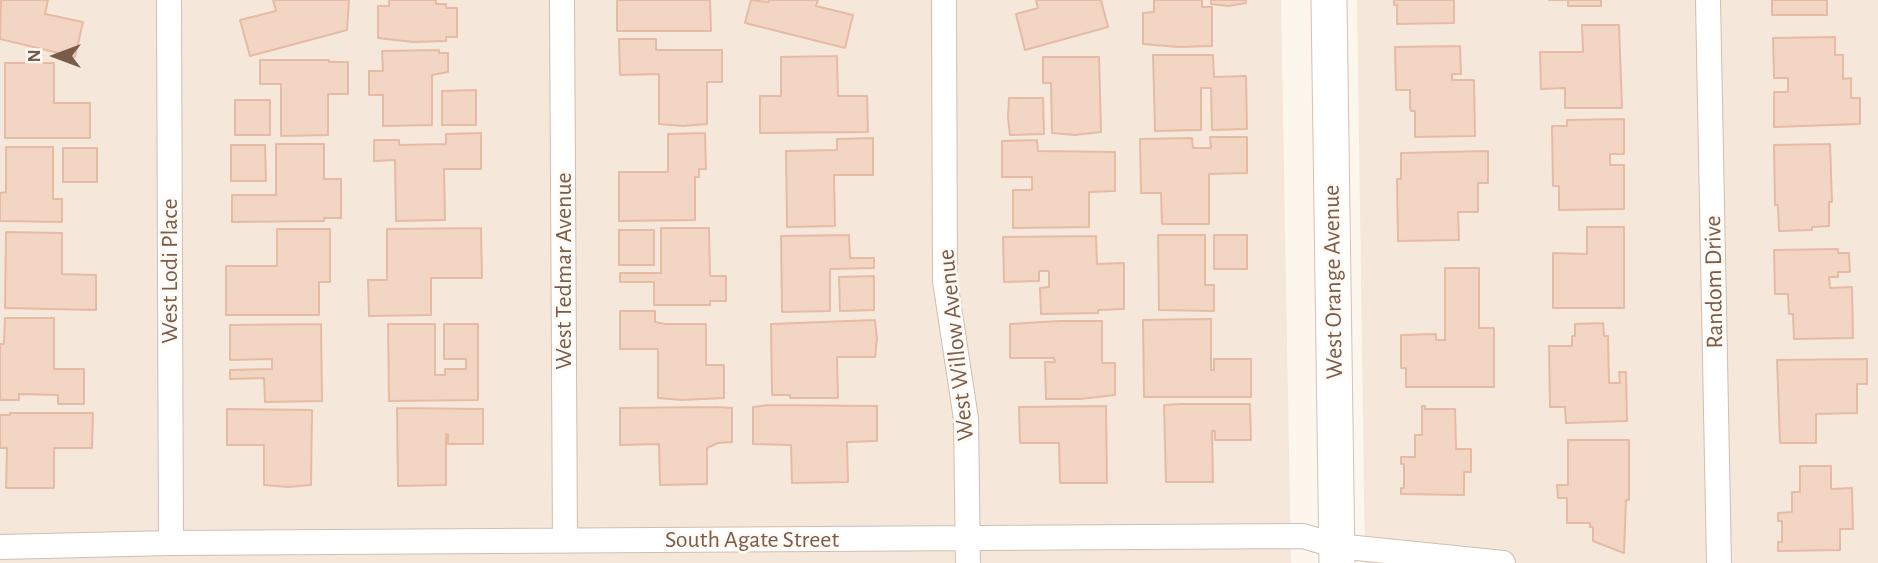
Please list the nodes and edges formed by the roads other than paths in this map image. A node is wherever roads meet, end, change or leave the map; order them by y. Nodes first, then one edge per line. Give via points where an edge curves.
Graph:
1 (169, 0) edge
2 (562, 0) edge
3 (944, 0) edge
4 (1329, 0) edge
5 (1708, 0) edge
6 (967, 538) junction
7 (565, 541) junction
8 (171, 542) junction
9 (0, 547) edge
10 (1337, 554) edge
11 (968, 563) edge
12 (1503, 563) edge
13 (1719, 563) edge

1 - 8 street, West Lodi Place
2 - 7 street, West Tedmar Avenue
3 - 6 street, West Willow Avenue via 945,281 966,419
4 - 10 street, West Orange Avenue
5 - 13 street, Random Drive
6 - 7 street, South Agate Street
6 - 10 street, South Agate Street via 1303,536
6 - 11 street, West Willow Avenue
7 - 8 street, South Agate Street
8 - 9 street, South Agate Street
10 - 12 street, South Agate Street

